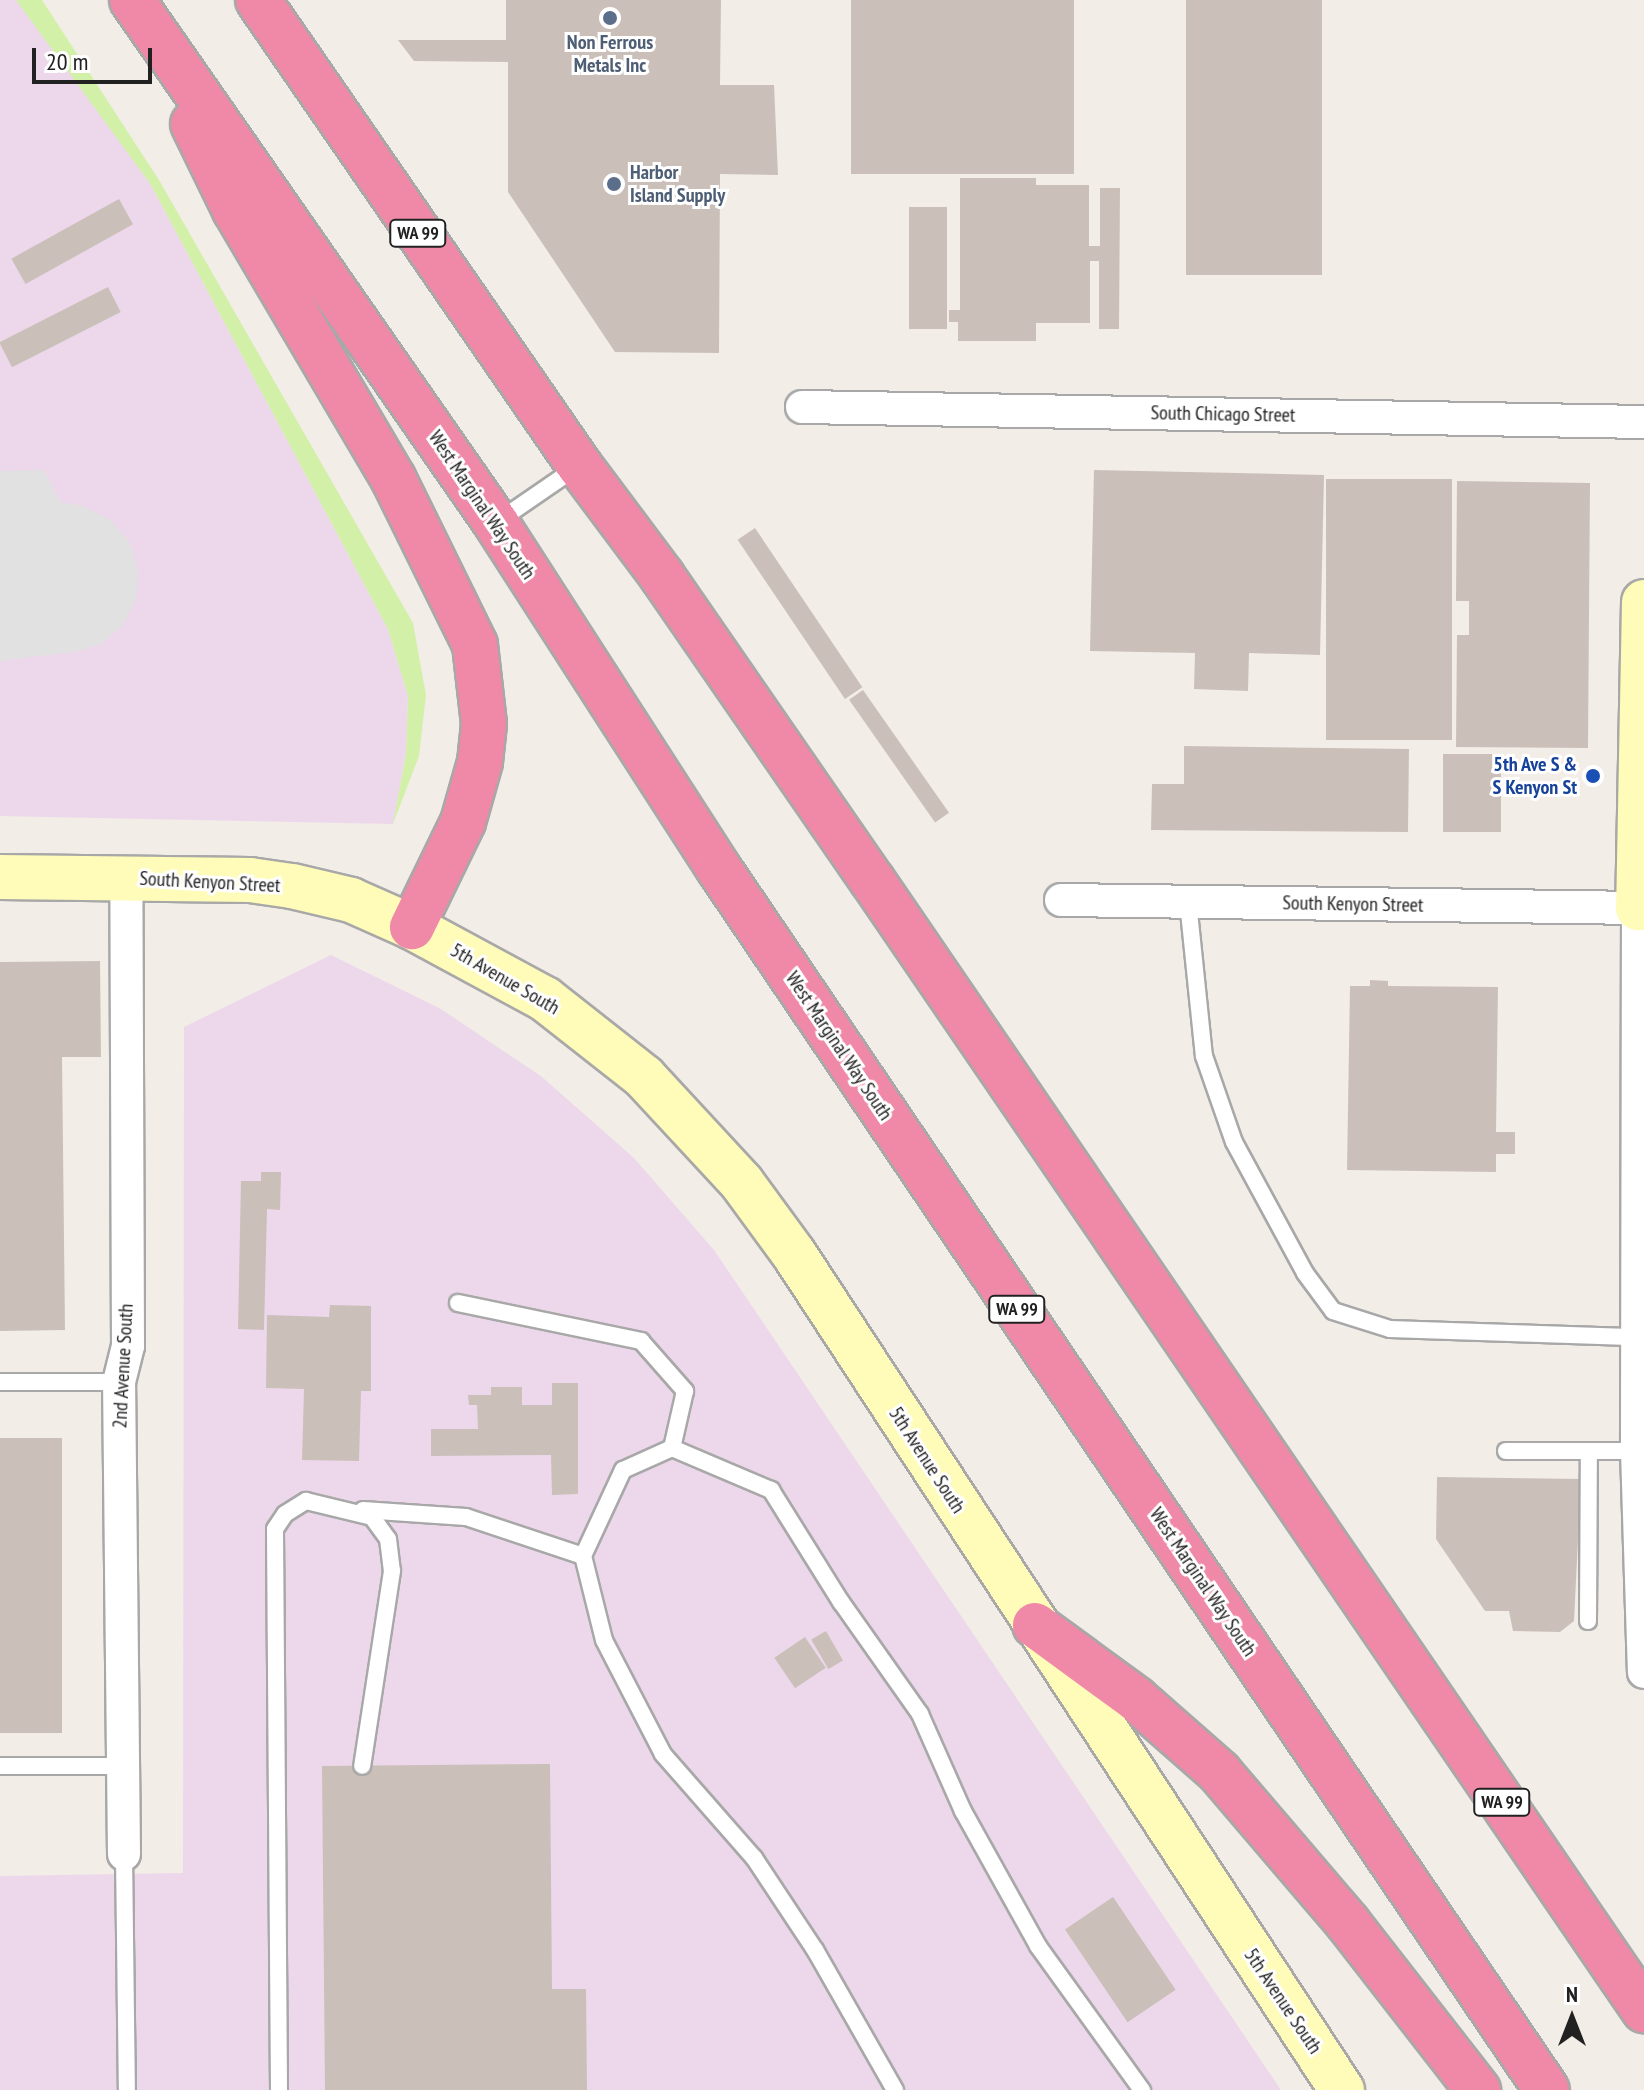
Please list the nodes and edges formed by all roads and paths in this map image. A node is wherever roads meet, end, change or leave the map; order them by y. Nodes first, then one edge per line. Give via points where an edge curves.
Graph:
1 (132, 0) edge
2 (258, 0) edge
3 (802, 407) dead end
4 (1644, 422) edge
5 (579, 465) junction
6 (496, 523) junction
7 (1644, 602) edge
8 (1643, 715) edge
9 (0, 877) edge
10 (126, 878) junction
11 (1061, 900) dead end
12 (1188, 902) junction
13 (1641, 908) edge
14 (412, 927) junction
15 (458, 1303) dead end
16 (1637, 1337) junction
17 (1640, 1369) edge
18 (0, 1382) edge
19 (119, 1382) junction
20 (672, 1448) junction
21 (1506, 1451) dead end
22 (1589, 1451) junction
23 (1637, 1451) junction
24 (353, 1509) junction
25 (583, 1556) junction
26 (1588, 1621) dead end
27 (1035, 1625) junction
28 (1644, 1672) edge
29 (0, 1766) edge
30 (120, 1766) junction
31 (362, 1766) dead end
32 (124, 1854) joint
33 (1644, 2010) edge
34 (127, 2090) edge
35 (279, 2090) edge
36 (895, 2090) edge
37 (1142, 2090) edge
38 (1342, 2090) edge
39 (1478, 2090) edge
40 (1547, 2090) edge

1 - 6 highway, West Marginal Way South / WA 99
1 - 14 highway via 235,210 393,478 475,645 484,724 480,762 463,822
2 - 5 highway, WA 99
3 - 4 street, South Chicago Street
5 - 6 lane
5 - 33 highway, WA 99 via 872,880
6 - 40 highway, West Marginal Way South / WA 99 via 719,869
7 - 8 street
8 - 13 street
9 - 10 street, South Kenyon Street
10 - 14 street, South Kenyon Street via 292,886 351,900
10 - 19 street, 2nd Avenue South via 128,1346
11 - 12 street, South Kenyon Street
12 - 13 street, South Kenyon Street
12 - 16 lane via 1204,1056 1234,1142 1305,1273 1333,1311 1390,1329
13 - 16 street
14 - 27 street, 5th Avenue South via 545,999 592,1034 644,1077 733,1172 794,1254
15 - 20 lane via 641,1341 685,1391
16 - 17 street
17 - 23 street
18 - 19 lane
19 - 30 street, 2nd Avenue South
20 - 25 lane via 623,1470
20 - 37 lane via 771,1490 920,1714 963,1811 1038,1946
21 - 22 lane
22 - 23 lane
22 - 26 lane
23 - 28 street
24 - 25 lane via 466,1517
24 - 31 lane via 372,1517 388,1539 392,1571
24 - 35 lane via 306,1501 285,1514 275,1529
25 - 36 lane via 604,1640 663,1754 754,1858 815,1950
27 - 38 street, 5th Avenue South
27 - 39 highway via 1136,1699 1219,1772 1348,1923
29 - 30 lane
30 - 32 street, 2nd Avenue South
32 - 34 lane

